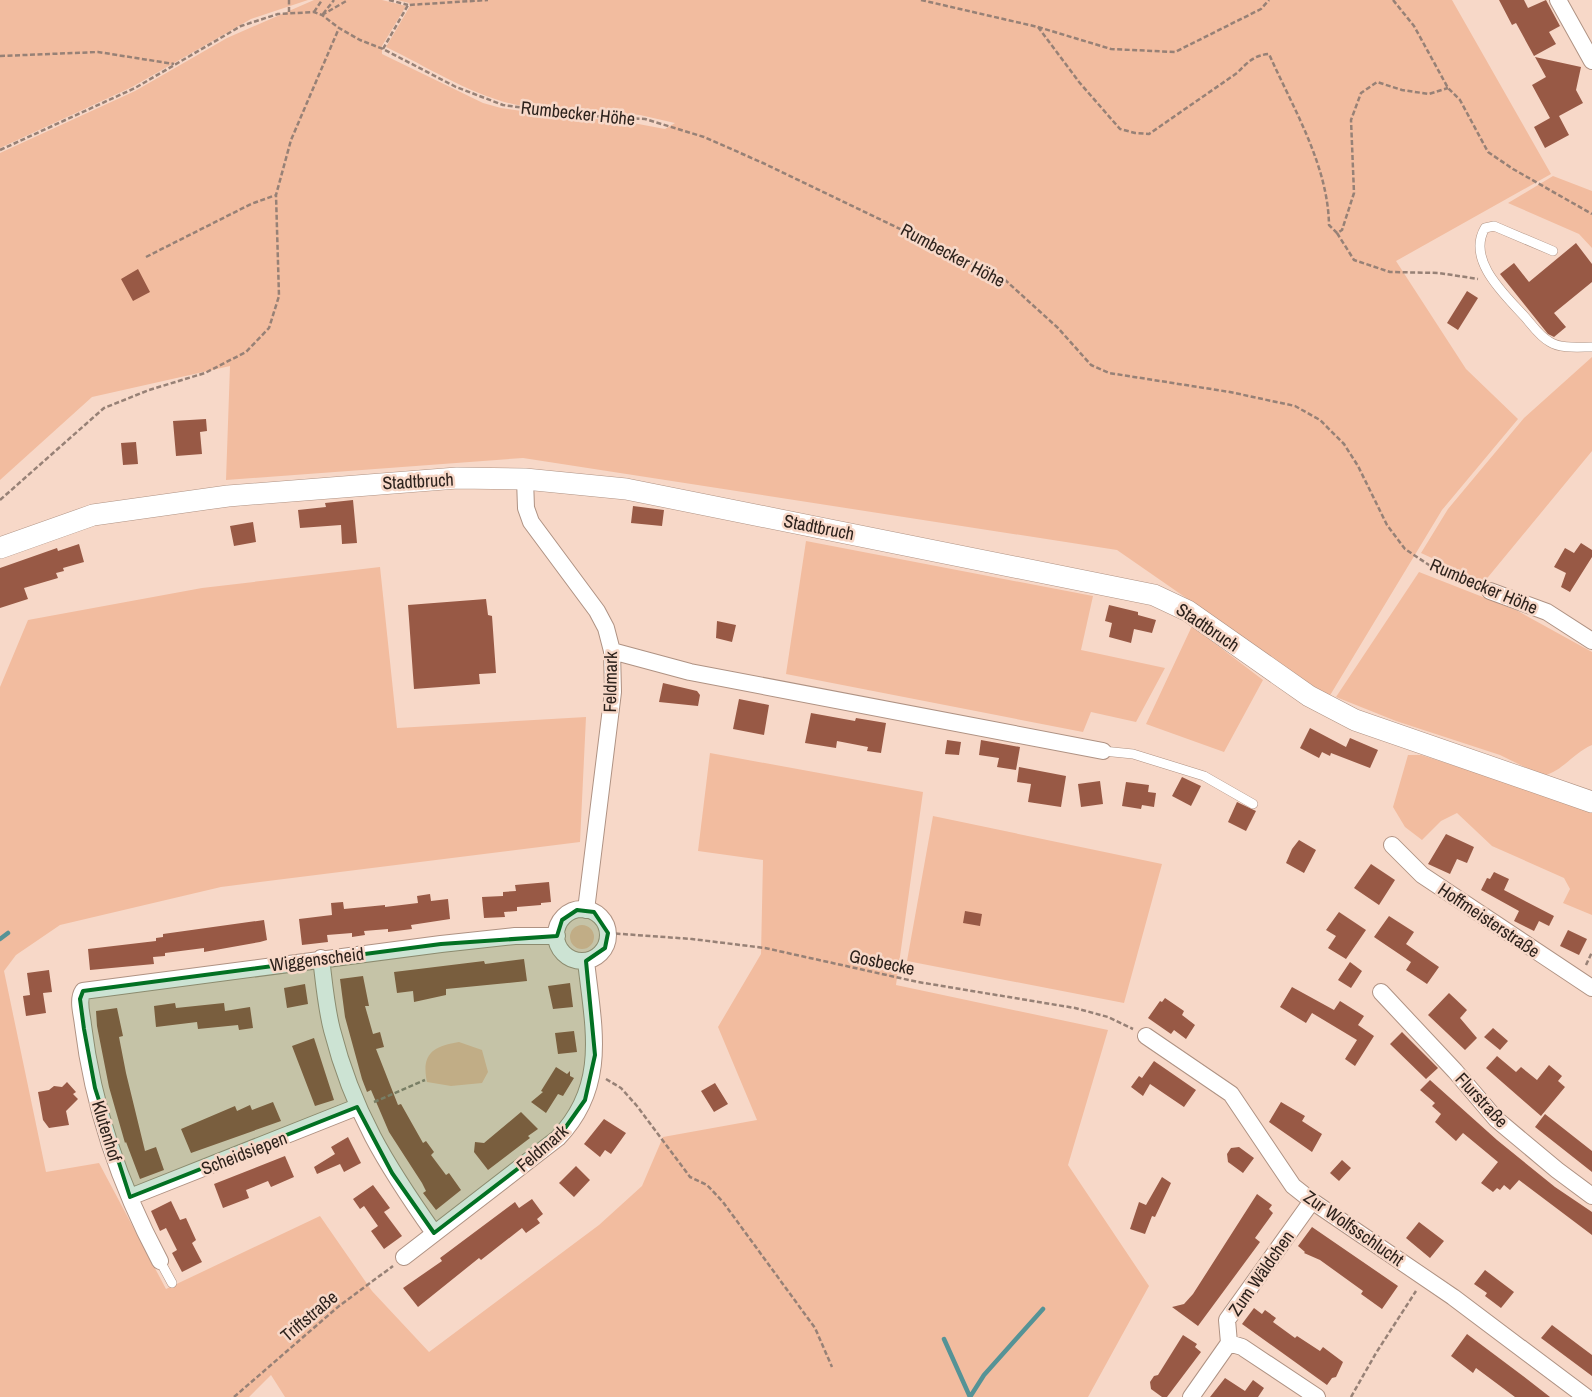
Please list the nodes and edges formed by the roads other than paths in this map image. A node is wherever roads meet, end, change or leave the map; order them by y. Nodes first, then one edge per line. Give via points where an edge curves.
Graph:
1 (1558, 0) edge
2 (1592, 61) edge
3 (1553, 251) dead end
4 (1592, 347) edge
5 (525, 479) junction
6 (0, 548) edge
7 (1490, 591) road end
8 (1592, 641) edge
9 (612, 651) junction
10 (1103, 751) joint
11 (1592, 802) edge
12 (1253, 804) dead end
13 (1392, 845) dead end
14 (586, 910) junction
15 (556, 936) junction
16 (321, 958) junction
17 (586, 961) junction
18 (1592, 988) edge
19 (1381, 992) dead end
20 (81, 994) joint
21 (1146, 1036) road end
22 (357, 1107) junction
23 (1592, 1196) edge
24 (130, 1197) junction
25 (1312, 1202) junction
26 (434, 1234) junction
27 (404, 1257) road end
28 (160, 1261) joint
29 (172, 1283) dead end
30 (1229, 1343) junction
31 (1191, 1397) edge
32 (1317, 1397) edge
33 (1586, 1397) edge

1 - 2 street
3 - 4 lane via 1494,226 1486,228 1479,238 1480,251 1492,281 1549,342
5 - 6 street, Stadtbruch via 457,478 390,482 214,498 93,516
5 - 9 street, Feldmark via 526,508 531,522 597,611
5 - 11 street, Stadtbruch via 626,489 1154,595 1188,611 1308,696 1355,720
7 - 8 street, Rumbecker Höhe via 1547,612
9 - 10 street via 690,672
9 - 14 street, Feldmark via 613,692
10 - 12 lane via 1133,754 1204,776
13 - 18 street, Hoffmeisterstraße via 1422,874
14 - 15 street via 577,910 562,920
14 - 17 street via 601,917 608,933 605,948
15 - 16 street, Wiggenscheid via 515,936
15 - 17 street via 563,952 577,961
16 - 20 street, Wiggenscheid via 88,990
16 - 22 street via 331,1027
17 - 26 street, Feldmark via 595,1043 593,1071 585,1100 558,1138
19 - 23 street, Flurstraße via 1496,1119
20 - 24 street, Klutenhof via 86,1043 98,1103
21 - 25 street, Zur Wolfsschlucht via 1231,1094 1294,1186
22 - 24 street, Scheidsiepen
22 - 26 street via 392,1173
24 - 28 street, Klutenhof
25 - 30 street, Zum Wäldchen via 1227,1320
25 - 33 street, Zur Wolfsschlucht via 1425,1277
26 - 27 street, Feldmark
28 - 29 lane
30 - 31 street
30 - 32 street via 1242,1347

